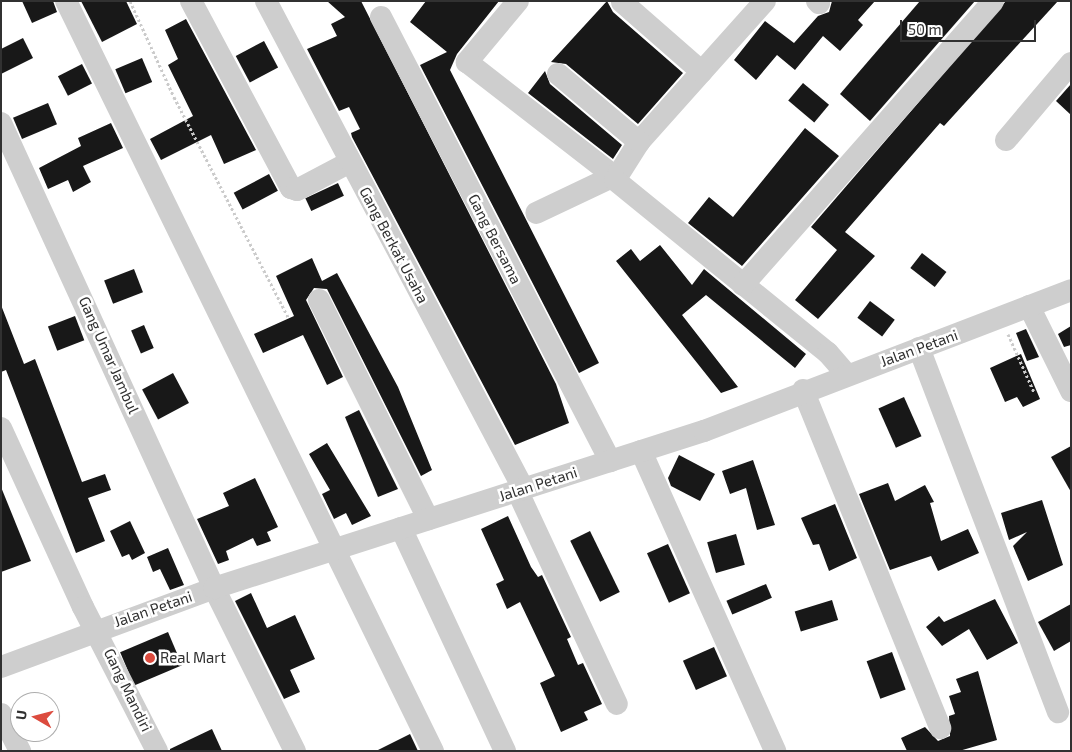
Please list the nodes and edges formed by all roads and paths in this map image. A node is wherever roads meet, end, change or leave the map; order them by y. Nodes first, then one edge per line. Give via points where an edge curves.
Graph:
1 (66, 1) edge
2 (130, 1) edge
3 (191, 1) edge
4 (266, 1) edge
5 (518, 1) edge
6 (765, 1) edge
7 (993, 1) edge
8 (622, 2) edge
9 (381, 17) dead end
10 (1071, 63) edge
11 (702, 72) junction
12 (558, 74) dead end
13 (1, 123) edge
14 (1006, 140) dead end
15 (639, 142) junction
16 (350, 162) junction
17 (615, 179) junction
18 (536, 213) dead end
19 (743, 285) junction
20 (1071, 290) edge
21 (319, 300) dead end
22 (1029, 306) junction
23 (288, 317) dead end
24 (1000, 318) junction
25 (919, 348) junction
26 (837, 363) junction
27 (803, 390) junction
28 (1034, 392) dead end
29 (1071, 392) edge
30 (1, 428) edge
31 (641, 451) junction
32 (610, 461) junction
33 (520, 489) junction
34 (428, 520) junction
35 (401, 528) junction
36 (333, 550) junction
37 (214, 588) junction
38 (98, 628) junction
39 (1, 667) edge
40 (617, 704) dead end
41 (1058, 712) dead end
42 (1, 714) edge
43 (940, 728) dead end
44 (20, 751) edge
45 (157, 751) edge
46 (295, 751) edge
47 (433, 751) edge
48 (506, 751) edge
49 (775, 751) edge

1 - 36 street
2 - 23 path via 174,97
3 - 16 street via 291,188 297,190
4 - 16 street, Gang Berkat Usaha
5 - 17 street via 467,62
6 - 11 street
7 - 19 street
8 - 11 street
9 - 32 street, Gang Bersama
10 - 14 street
11 - 15 street
12 - 15 street
13 - 37 street, Gang Umar Jambul
15 - 17 street
16 - 33 street, Gang Berkat Usaha
17 - 18 street
17 - 19 street
19 - 26 street
20 - 22 street, Jalan Petani
21 - 34 street
22 - 24 street, Jalan Petani
22 - 29 street
24 - 25 street, Jalan Petani
24 - 28 path
25 - 26 street, Jalan Petani
25 - 41 street
26 - 27 street, Jalan Petani
27 - 31 street, Jalan Petani via 704,431
27 - 43 street
30 - 38 street, Gang Mandiri via 83,607
31 - 32 street, Jalan Petani
31 - 49 street
32 - 33 street, Jalan Petani
33 - 34 street, Jalan Petani
33 - 40 street, Gang Berkat Usaha
34 - 35 street, Jalan Petani
35 - 36 street, Jalan Petani
35 - 48 street
36 - 37 street, Jalan Petani
36 - 47 street
37 - 38 street, Jalan Petani
37 - 46 street, Gang Umar Jambul
38 - 39 street, Jalan Petani
38 - 45 street, Gang Mandiri
42 - 44 street

